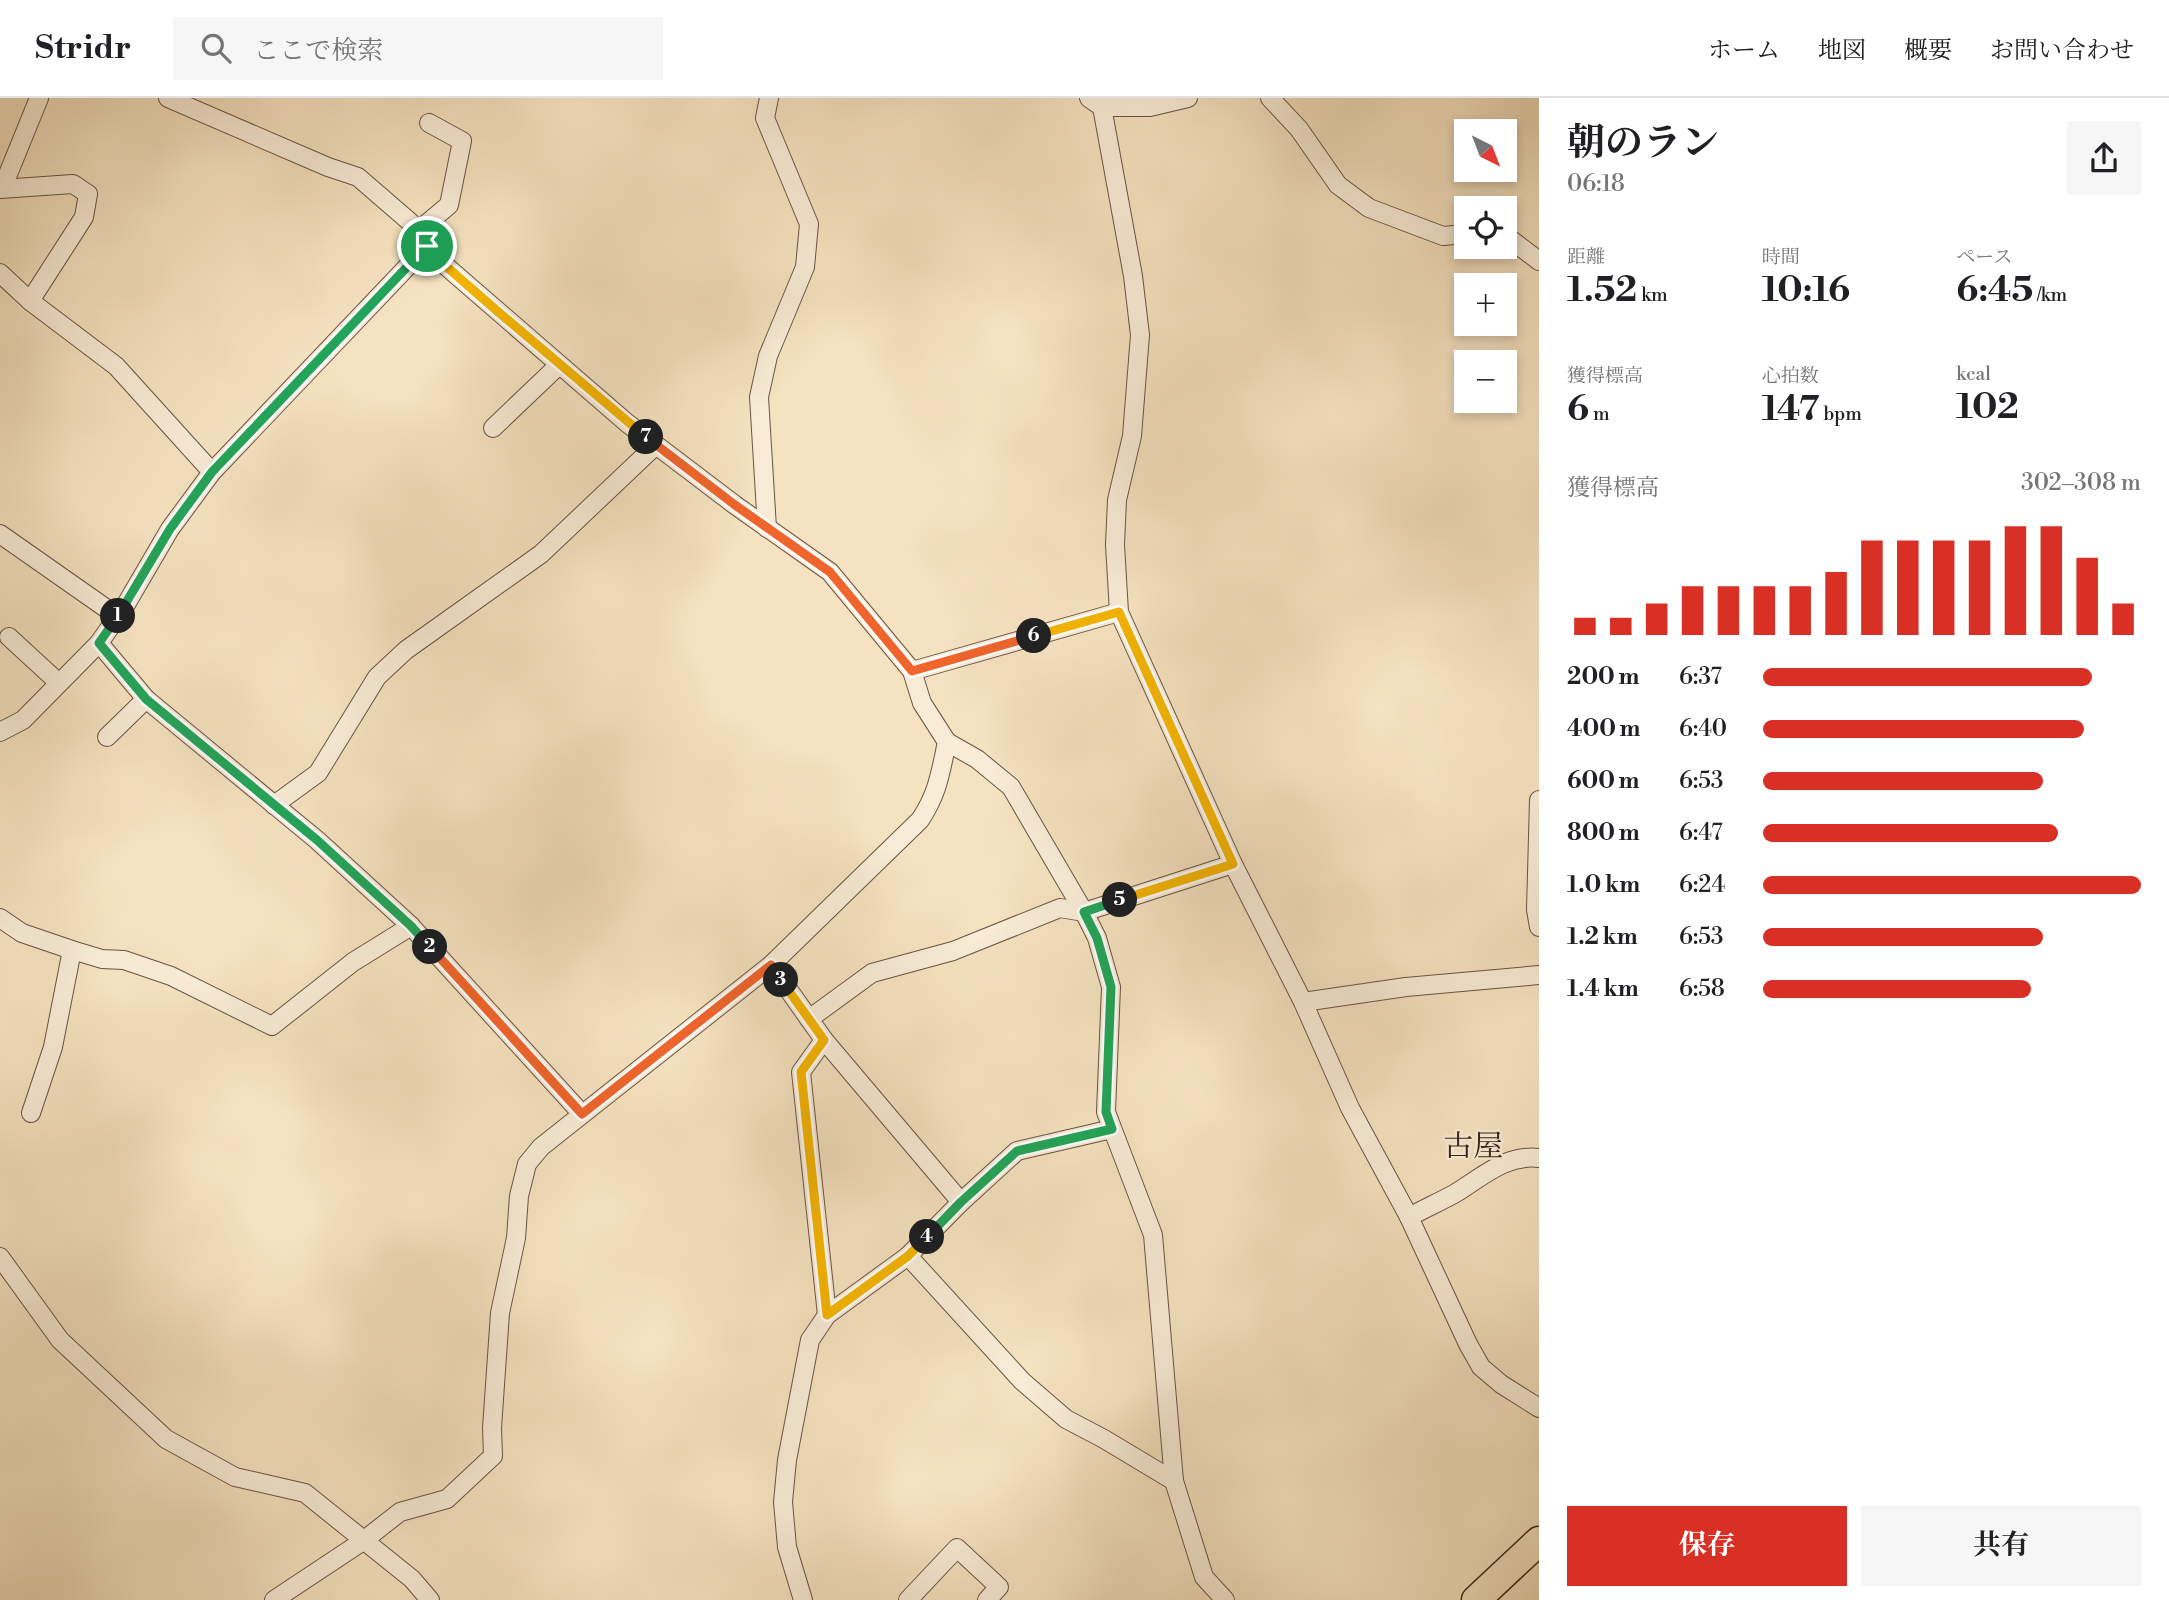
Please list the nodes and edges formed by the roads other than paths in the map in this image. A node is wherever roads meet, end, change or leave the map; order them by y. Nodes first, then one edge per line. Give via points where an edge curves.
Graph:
1 (39, 98) edge
2 (168, 98) edge
3 (769, 98) edge
4 (1188, 98) edge
5 (1270, 98) edge
6 (1095, 102) edge
7 (429, 123) dead end
8 (0, 188) edge
9 (1454, 235) edge
10 (422, 239) junction
11 (1517, 244) edge
12 (1539, 261) edge
13 (0, 273) edge
14 (30, 301) junction
15 (559, 365) junction
16 (493, 428) dead end
17 (656, 445) junction
18 (212, 472) junction
19 (767, 528) junction
20 (0, 534) edge
21 (1119, 612) junction
22 (117, 617) junction
23 (9, 637) dead end
24 (99, 643) junction
25 (912, 671) junction
26 (60, 683) junction
27 (146, 699) junction
28 (0, 732) edge
29 (107, 737) dead end
30 (947, 743) junction
31 (1539, 800) edge
32 (274, 806) junction
33 (1233, 864) junction
34 (1084, 912) junction
35 (0, 918) edge
36 (411, 926) junction
37 (1539, 927) edge
38 (72, 950) junction
39 (771, 965) junction
40 (1539, 975) edge
41 (1303, 1002) junction
42 (809, 1019) junction
43 (824, 1040) junction
44 (31, 1113) dead end
45 (582, 1114) junction
46 (1112, 1129) junction
47 (1539, 1158) edge
48 (961, 1202) junction
49 (1409, 1217) junction
50 (908, 1256) junction
51 (0, 1257) edge
52 (827, 1315) junction
53 (1539, 1408) edge
54 (1174, 1481) junction
55 (363, 1541) junction
56 (1539, 1541) edge
57 (274, 1600) edge
58 (430, 1600) edge
59 (803, 1600) edge
60 (908, 1600) edge
61 (987, 1600) edge
62 (1225, 1600) edge
63 (1476, 1600) edge

1 - 8 street
2 - 10 street via 358,177 410,222
3 - 19 street via 765,118 809,224 805,267 768,356 760,397
4 - 6 street via 1150,107
5 - 9 street via 1299,129 1338,185 1369,208 1443,236
6 - 21 street via 1133,276 1140,335 1132,436 1117,500
7 - 10 street via 462,141 449,205
8 - 14 street via 73,184 88,194 85,217
10 - 15 street via 440,261
10 - 18 street
11 - 12 street
13 - 14 street
14 - 18 street via 116,366
15 - 16 street
15 - 17 street
17 - 19 street
17 - 32 street via 541,554 406,650 377,677 318,773
18 - 22 street via 170,529
19 - 25 street via 830,572
20 - 22 street
21 - 25 street
21 - 33 street
22 - 24 street
23 - 26 street
24 - 26 street
24 - 27 street
25 - 30 street via 922,703
26 - 28 street via 23,720
27 - 29 street
27 - 32 street
30 - 34 street via 977,759 1011,787
30 - 39 street via 938,786 920,820
31 - 37 street
32 - 36 street
33 - 34 street
33 - 41 street
34 - 42 street via 1060,908 953,951 872,972
34 - 46 street via 1111,987 1106,1112
35 - 38 street via 22,933
36 - 38 street via 354,962 272,1026 171,976 124,960
36 - 45 street
38 - 44 street via 53,1047
39 - 42 street
39 - 45 street
40 - 41 street
41 - 49 street via 1350,1108
42 - 43 street
43 - 48 street
43 - 52 street via 801,1072
45 - 55 street via 527,1164 500,1313 493,1456 447,1499 400,1512
46 - 48 street via 1017,1151
46 - 54 street via 1153,1235
47 - 49 street via 1499,1164
48 - 50 street
49 - 53 street via 1481,1367
50 - 52 street
50 - 54 street via 1022,1381 1066,1419
51 - 55 street via 60,1340 166,1439 235,1476 305,1493
52 - 59 street via 810,1340 783,1503 787,1548
54 - 62 street via 1204,1577
55 - 57 street
55 - 58 street via 412,1579
56 - 63 main road
60 - 61 street via 957,1548 999,1587

